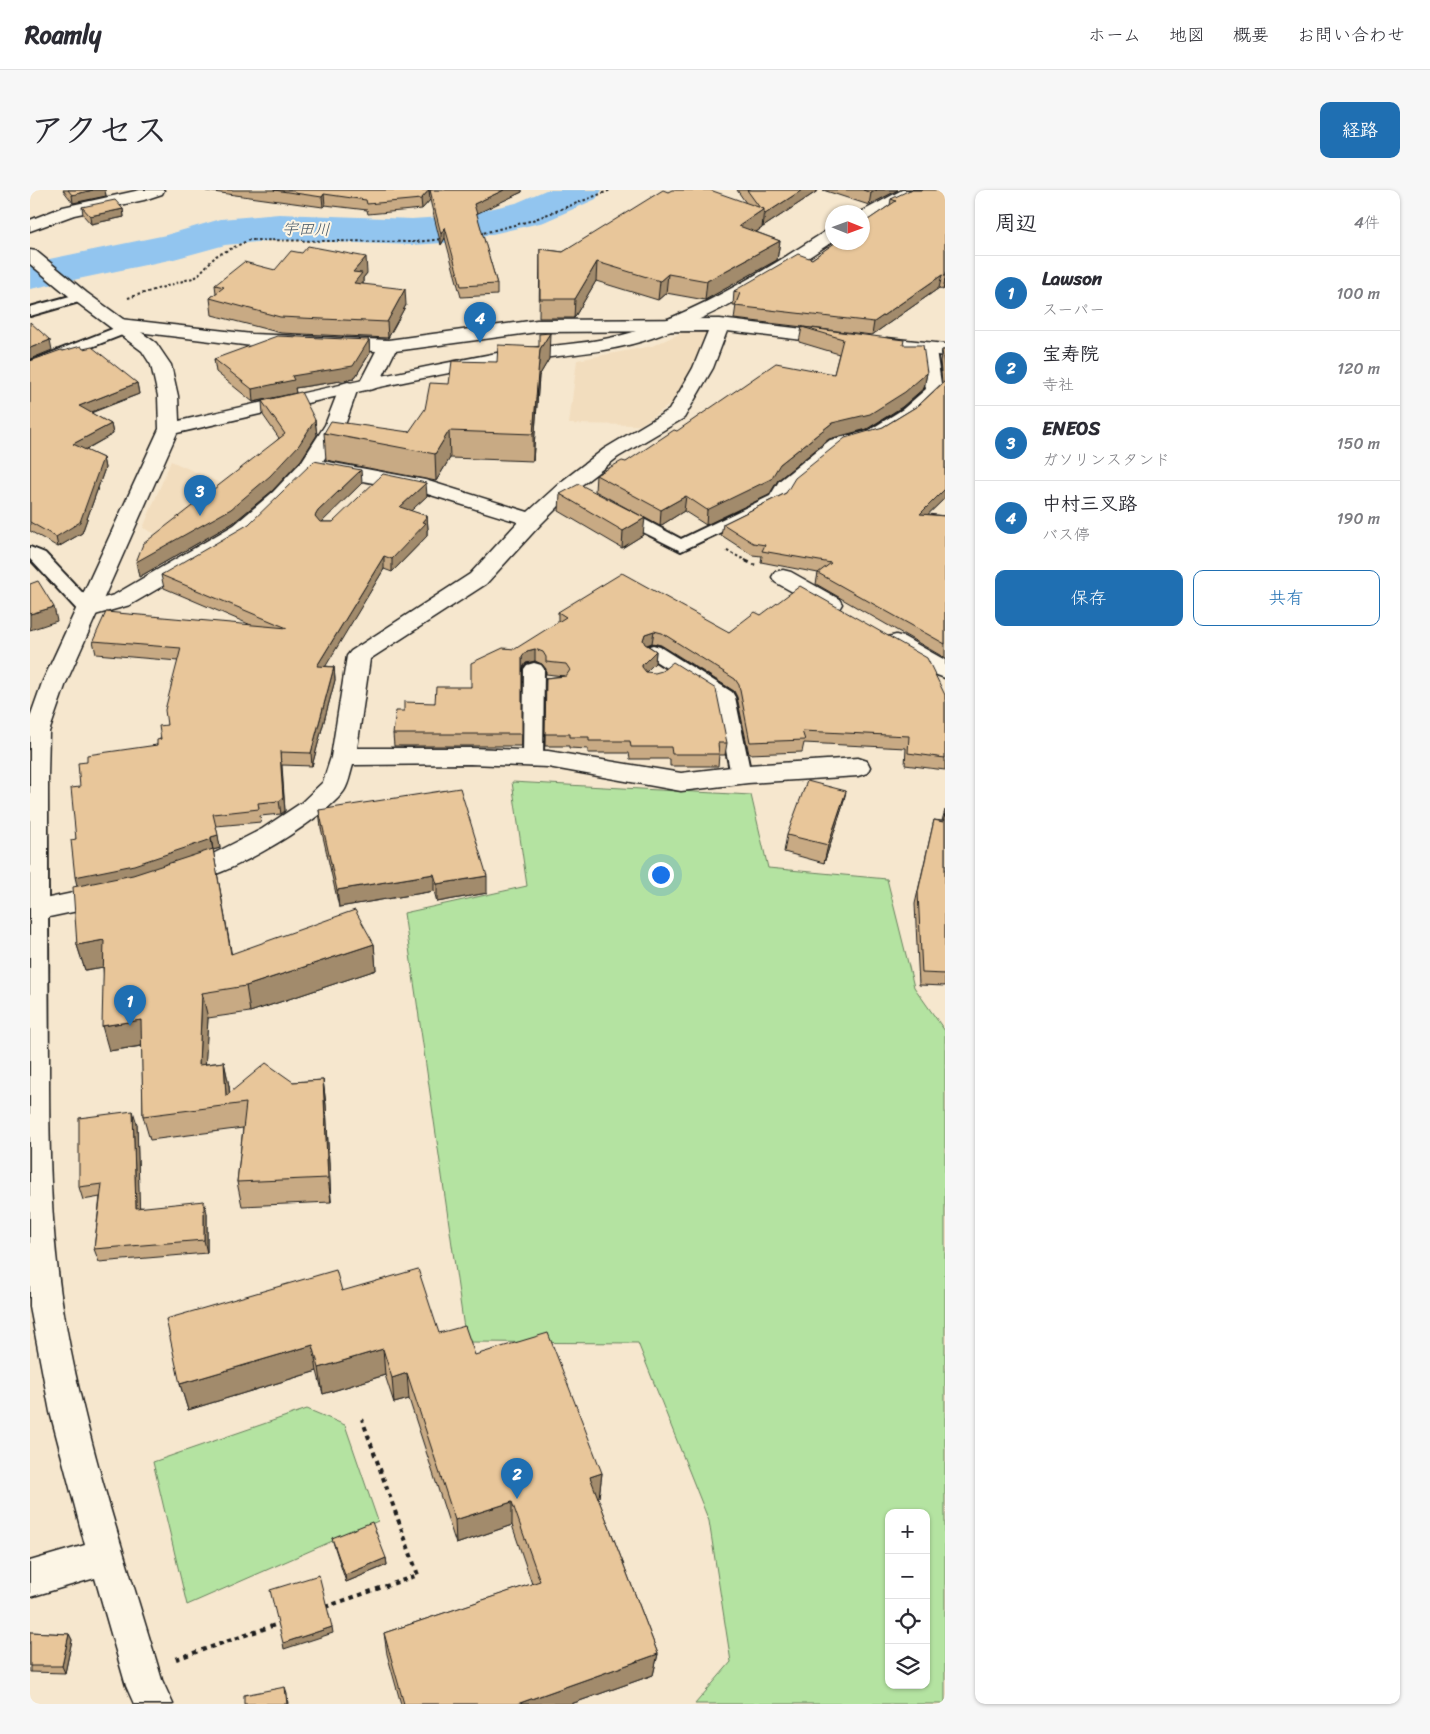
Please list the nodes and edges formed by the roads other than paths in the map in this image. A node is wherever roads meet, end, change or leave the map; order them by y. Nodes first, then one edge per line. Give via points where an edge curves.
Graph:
1 (156, 190) edge
2 (914, 190) edge
3 (870, 215) edge
4 (30, 226) edge
5 (825, 239) edge
6 (32, 257) edge
7 (81, 297) junction
8 (30, 312) edge
9 (673, 324) junction
10 (720, 325) junction
11 (123, 327) junction
12 (854, 340) edge
13 (873, 343) edge
14 (388, 346) junction
15 (937, 350) edge
16 (30, 366) edge
17 (370, 384) junction
18 (348, 388) junction
19 (169, 429) junction
20 (310, 465) junction
21 (602, 504) edge
22 (532, 520) junction
23 (30, 552) edge
24 (783, 577) road end
25 (88, 610) junction
26 (851, 616) edge
27 (877, 631) edge
28 (653, 651) edge
29 (945, 670) edge
30 (539, 678) dead end
31 (343, 757) junction
32 (533, 758) junction
33 (858, 767) dead end
34 (741, 775) junction
35 (156, 883) edge
36 (129, 891) edge
37 (35, 910) junction
38 (32, 1079) edge
39 (106, 1557) junction
40 (30, 1580) edge
41 (154, 1704) edge

1 - 4 street via 69,211
2 - 3 street
5 - 9 street via 763,279
6 - 7 street
7 - 8 lane
7 - 11 street
9 - 10 street
9 - 14 street via 537,326
9 - 17 street via 613,343 500,358
10 - 12 street
10 - 22 street via 677,414 611,452 576,490
11 - 14 street via 252,340
11 - 16 lane
11 - 19 street via 149,347 161,365 168,396
13 - 15 street
14 - 17 street
15 - 21 lane via 934,390 909,412 874,434 836,444 786,485 777,499 681,546
17 - 18 street
18 - 19 street
18 - 20 street via 335,425
19 - 25 street
20 - 22 street via 373,484 425,486
20 - 25 street via 242,530 122,600
22 - 31 street via 478,579 359,656
23 - 25 lane via 39,557
24 - 26 street
25 - 37 street via 54,683 37,732
27 - 29 street
28 - 34 lane via 665,668 725,697
30 - 32 lane
31 - 32 street
31 - 35 street via 334,786 310,810 271,836 218,863
32 - 34 street via 681,782
33 - 34 street
36 - 37 street
37 - 38 street
38 - 39 street via 37,1222 48,1317 61,1389
39 - 40 street
39 - 41 street via 145,1686

